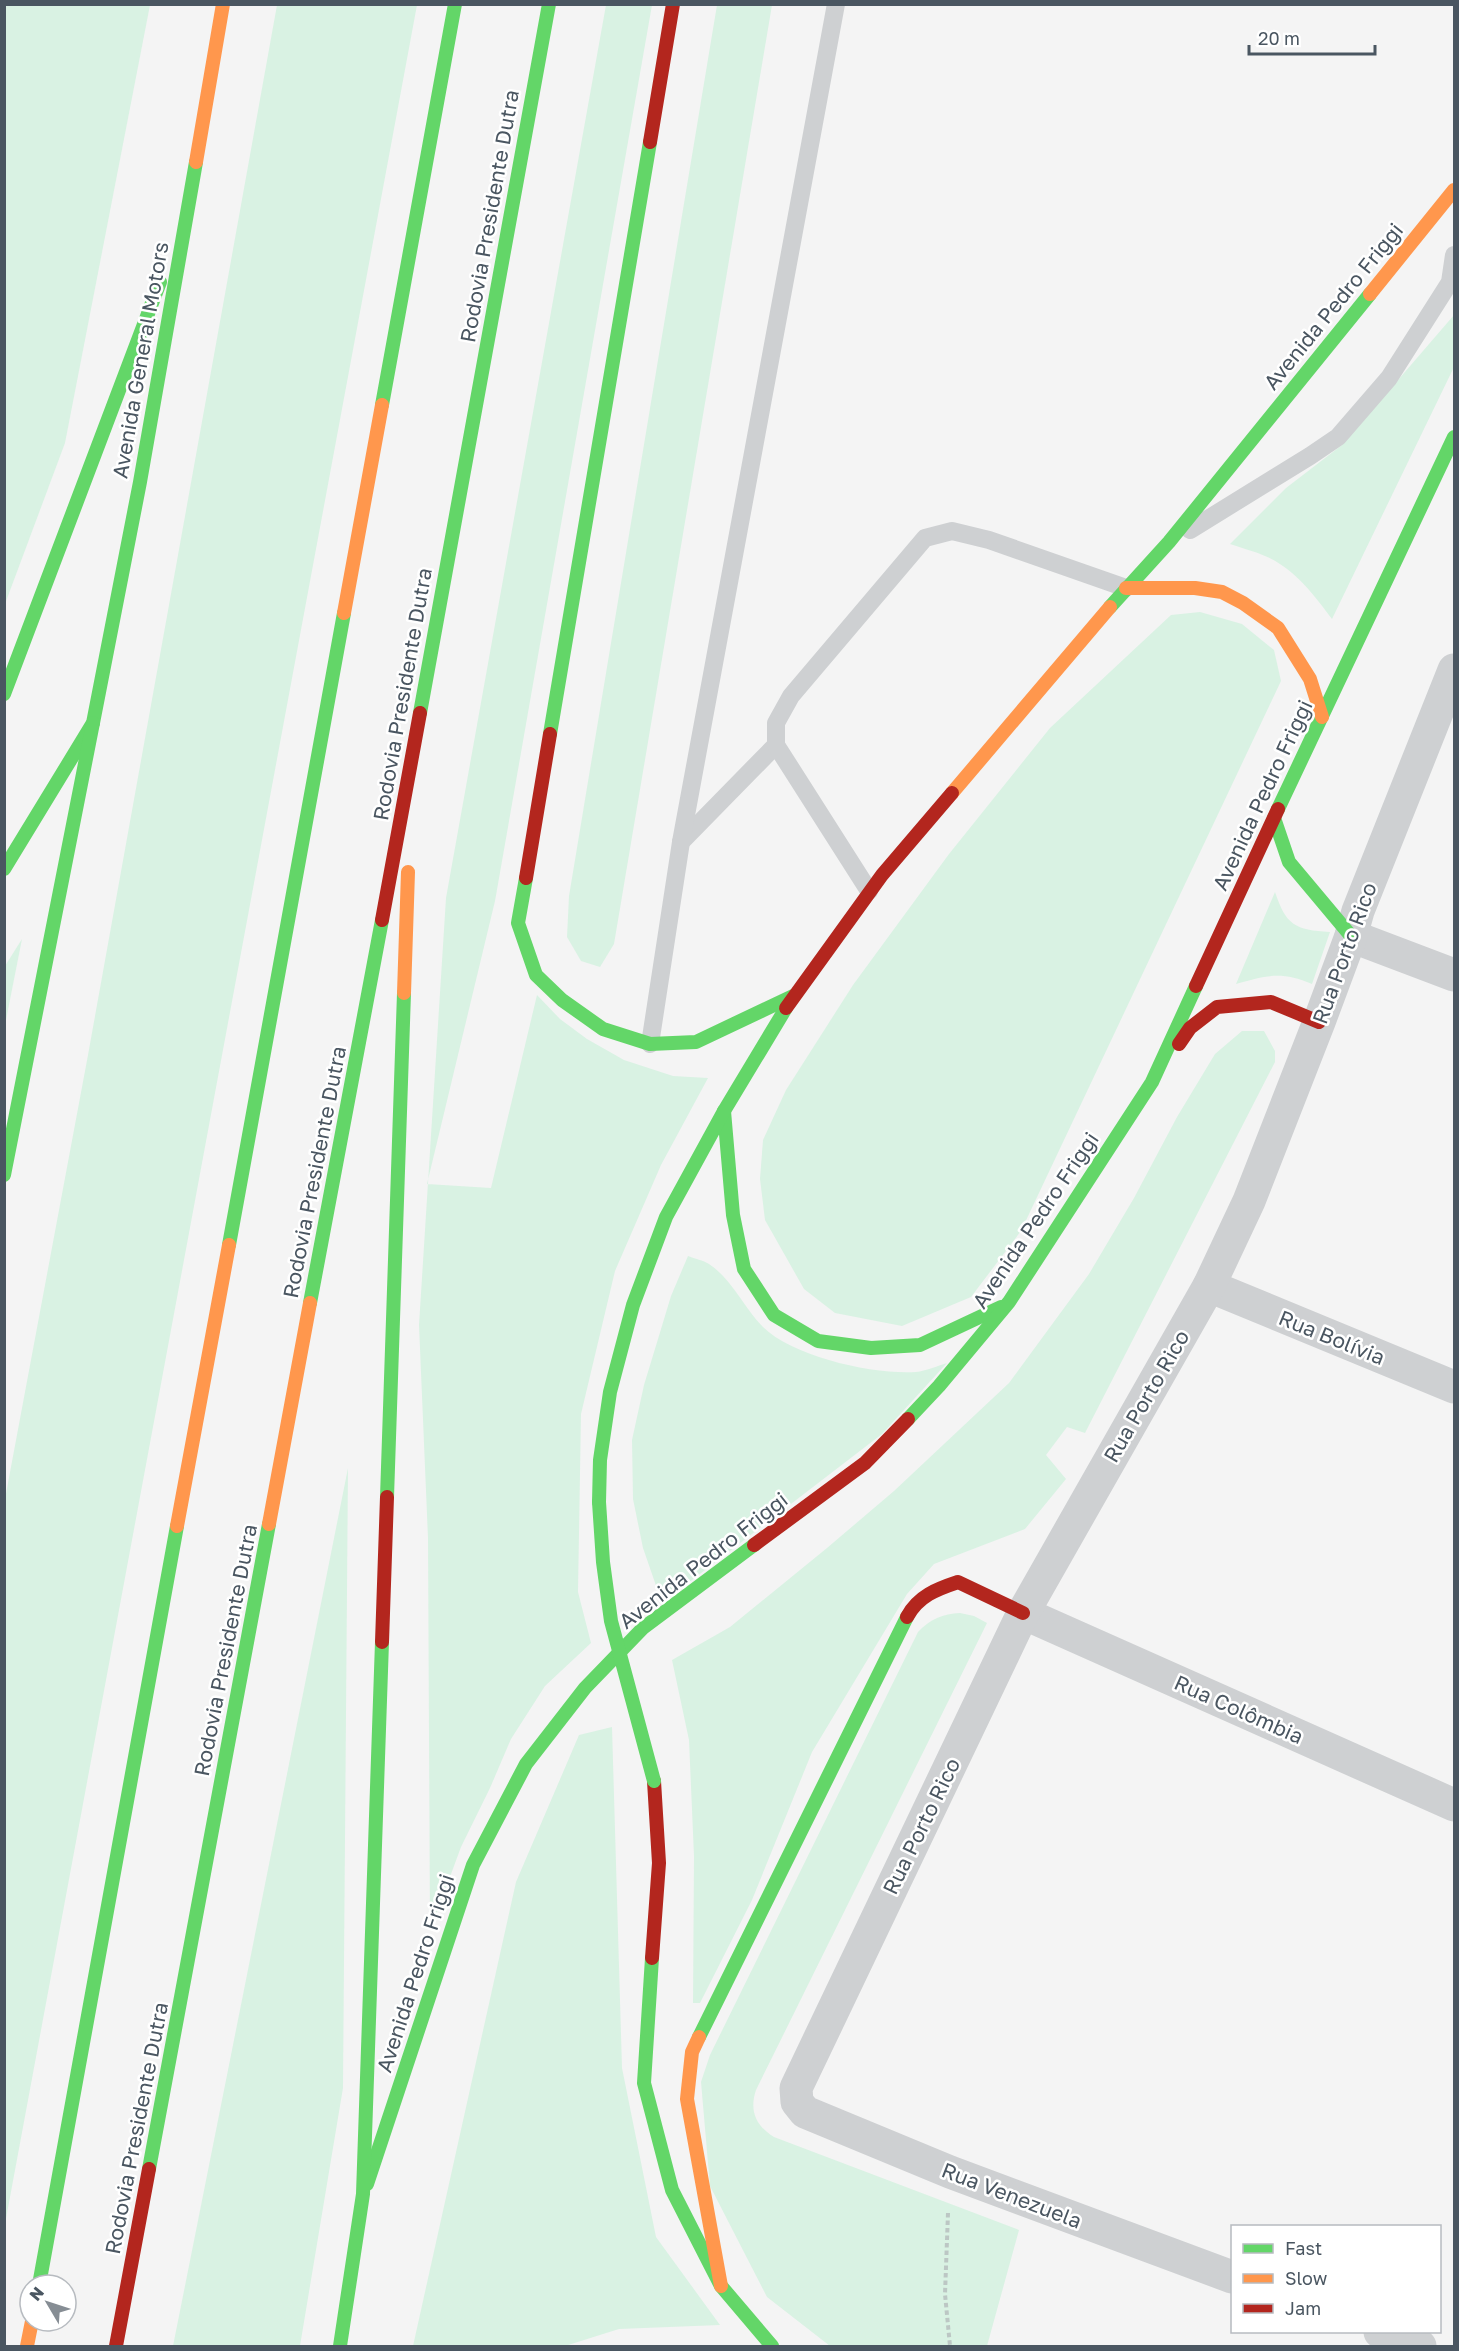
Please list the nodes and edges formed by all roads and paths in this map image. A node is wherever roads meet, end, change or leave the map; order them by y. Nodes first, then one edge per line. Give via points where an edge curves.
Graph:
1 (223, 4) edge
2 (455, 4) edge
3 (549, 4) edge
4 (673, 4) edge
5 (836, 4) edge
6 (1455, 190) edge
7 (189, 204) junction
8 (1455, 255) edge
9 (1455, 437) edge
10 (1169, 542) junction
11 (1126, 588) junction
12 (1455, 670) edge
13 (4, 694) edge
14 (1322, 717) junction
15 (93, 723) junction
16 (776, 745) junction
17 (411, 764) junction
18 (1274, 818) junction
19 (681, 842) junction
20 (4, 869) edge
21 (869, 891) junction
22 (1351, 936) junction
23 (1455, 975) edge
24 (793, 996) junction
25 (1319, 1022) junction
26 (650, 1044) junction
27 (1152, 1082) junction
28 (723, 1111) junction
29 (4, 1175) edge
30 (1209, 1286) junction
31 (1010, 1302) junction
32 (1455, 1387) edge
33 (1023, 1613) junction
34 (1455, 1805) edge
35 (797, 2102) joint
36 (950, 2172) junction
37 (363, 2194) junction
38 (41, 2273) edge
39 (1231, 2276) edge
40 (721, 2286) junction
41 (1385, 2333) edge
42 (116, 2346) edge
43 (340, 2346) edge
44 (772, 2346) edge
45 (950, 2346) edge
46 (1420, 2346) edge

1 - 7 main road, Avenida General Motors
2 - 38 main road
3 - 17 main road, Rodovia Presidente Dutra
4 - 26 main road via 518,923 536,975 562,1000 603,1029
5 - 19 lane
6 - 10 main road, Avenida Pedro Friggi
7 - 13 main road
7 - 15 main road, Avenida General Motors
8 - 10 lane via 1450,282 1389,378 1338,437
9 - 14 main road, Avenida Pedro Friggi
10 - 11 main road, Avenida Pedro Friggi
11 - 14 main road via 1195,588 1222,592 1243,603 1278,628 1310,679
11 - 16 lane via 962,533 952,531 925,538 791,696 776,723
11 - 21 main road, Avenida Pedro Friggi
12 - 22 street, Rua Porto Rico
14 - 18 main road, Avenida Pedro Friggi
15 - 20 main road
15 - 29 main road, Avenida General Motors
16 - 19 lane
16 - 21 lane
17 - 37 main road
17 - 42 main road, Rodovia Presidente Dutra
18 - 22 main road via 1289,862
18 - 27 main road, Avenida Pedro Friggi
19 - 26 lane
21 - 24 main road, Avenida Pedro Friggi
22 - 23 street
22 - 25 street, Rua Porto Rico
24 - 26 main road via 696,1042
24 - 28 main road, Avenida Pedro Friggi
25 - 27 main road via 1271,1002 1217,1007 1190,1028
25 - 30 street, Rua Porto Rico via 1249,1201
27 - 31 main road, Avenida Pedro Friggi
28 - 31 main road via 733,1215 744,1269 774,1315 818,1341 871,1348 920,1345
28 - 40 main road, Avenida Pedro Friggi, bridge via 666,1217 633,1305 610,1392 600,1460 599,1502 612,1621 654,1781 659,1863 644,2083 672,2190
30 - 32 street, Rua Bolívia
30 - 33 street, Rua Porto Rico
31 - 37 main road, Avenida Pedro Friggi via 939,1386 865,1463 643,1629 585,1688 526,1764 473,1864
33 - 34 street, Rua Colômbia
33 - 35 street, Rua Porto Rico via 796,2088
33 - 40 main road via 958,1582 933,1590 912,1608 692,2052 687,2099
35 - 36 street, Rua Venezuela via 805,2112
36 - 39 street, Rua Venezuela
36 - 45 path via 945,2294
37 - 43 main road
40 - 44 main road, Avenida Pedro Friggi
41 - 46 street

